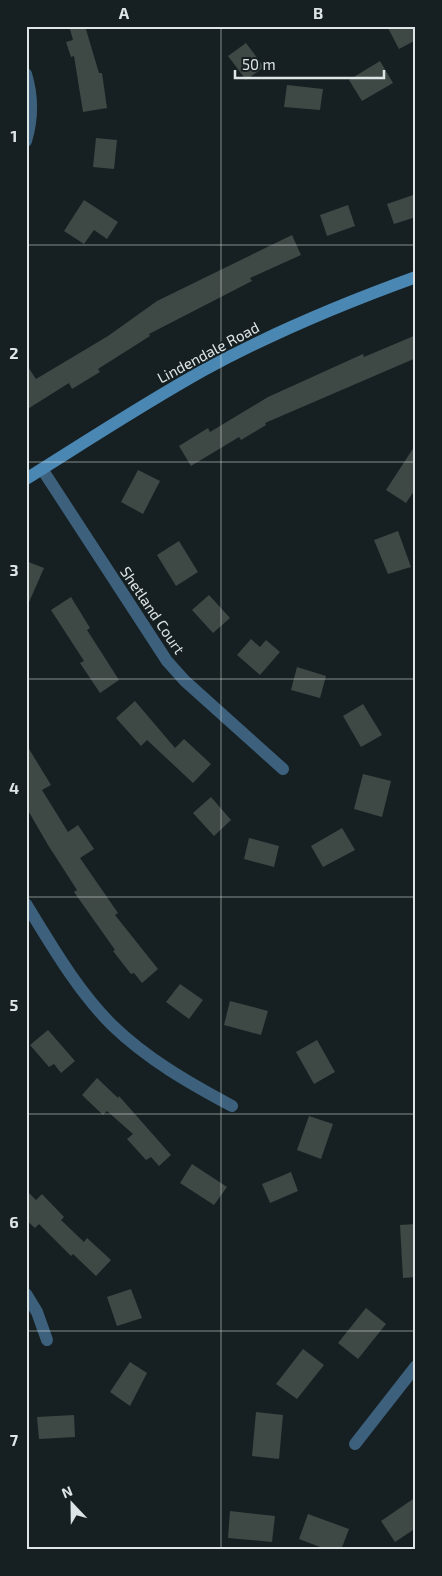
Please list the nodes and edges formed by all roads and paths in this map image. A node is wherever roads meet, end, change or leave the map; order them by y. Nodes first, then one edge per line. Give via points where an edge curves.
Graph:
1 (26, 74) edge
2 (26, 141) edge
3 (416, 277) edge
4 (42, 469) junction
5 (26, 479) edge
6 (283, 769) dead end
7 (26, 904) edge
8 (232, 1106) dead end
9 (26, 1294) edge
10 (47, 1340) dead end
11 (416, 1366) edge
12 (355, 1444) dead end

1 - 2 street via 32,103
3 - 4 street, Lindendale Road via 263,340 145,405
4 - 5 street, Lindendale Road
4 - 6 street, Shetland Court via 167,661
7 - 8 street via 71,975 112,1024 141,1050
9 - 10 street via 37,1312
11 - 12 street

